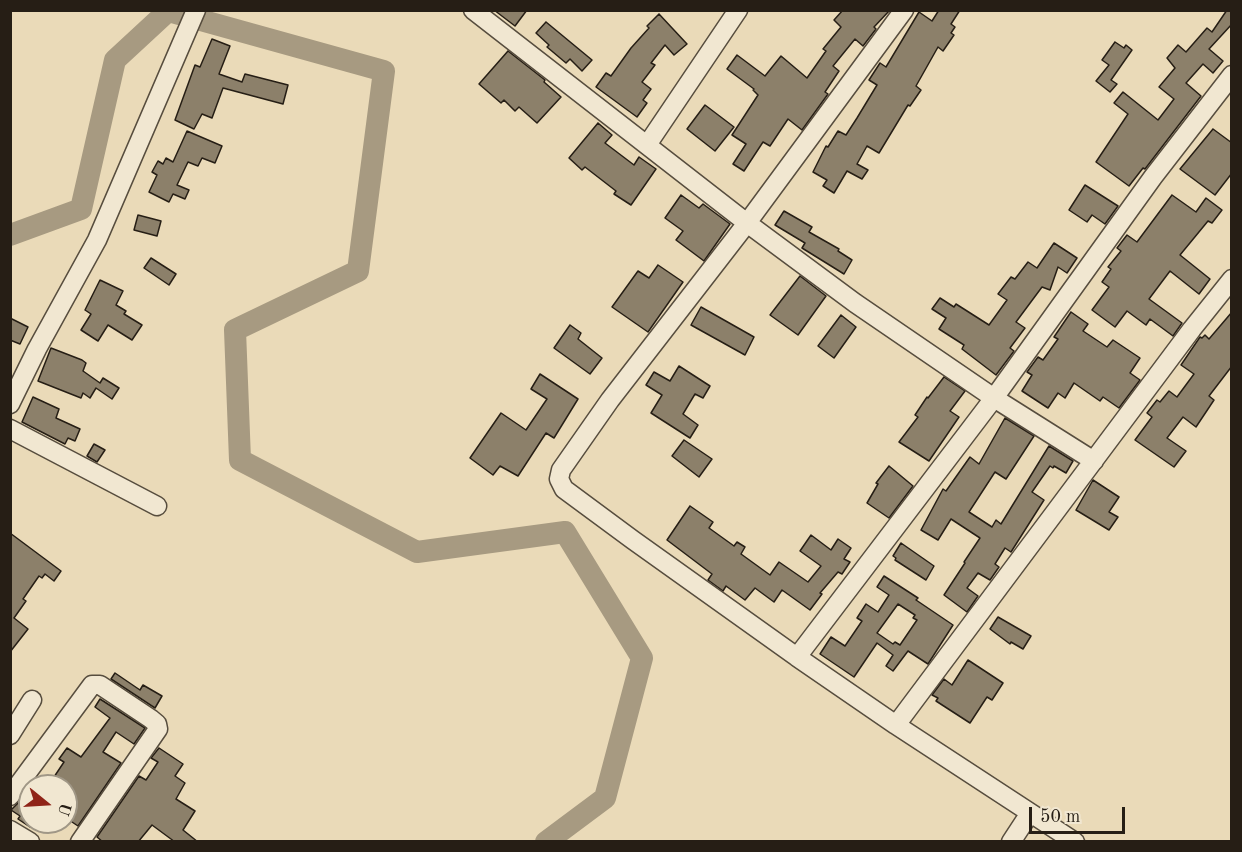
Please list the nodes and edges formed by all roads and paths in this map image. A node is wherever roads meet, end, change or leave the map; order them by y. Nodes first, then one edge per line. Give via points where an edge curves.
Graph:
1 (473, 10) edge
2 (738, 10) edge
3 (904, 10) edge
4 (194, 17) edge
5 (1232, 75) edge
6 (647, 145) junction
7 (747, 224) junction
8 (1232, 279) edge
9 (994, 398) junction
10 (10, 404) edge
11 (10, 429) edge
12 (1094, 461) junction
13 (157, 506) dead end
14 (797, 657) junction
15 (32, 700) dead end
16 (896, 725) junction
17 (10, 735) edge
18 (10, 796) edge
19 (1030, 813) junction
20 (10, 830) edge
21 (30, 842) edge
22 (80, 842) edge
23 (1011, 842) edge
24 (1076, 842) edge

1 - 6 street
2 - 6 street
3 - 7 street
4 - 10 street via 98,240
5 - 9 street via 1153,177
6 - 7 street
7 - 9 street
7 - 14 street via 610,399 561,470 559,479 564,489
8 - 12 street
9 - 12 street
9 - 14 street
11 - 13 street
12 - 16 street
14 - 16 street
15 - 17 street
16 - 19 street
18 - 22 street via 92,685 100,685 158,724 158,729
19 - 23 street
19 - 24 street
20 - 21 street

